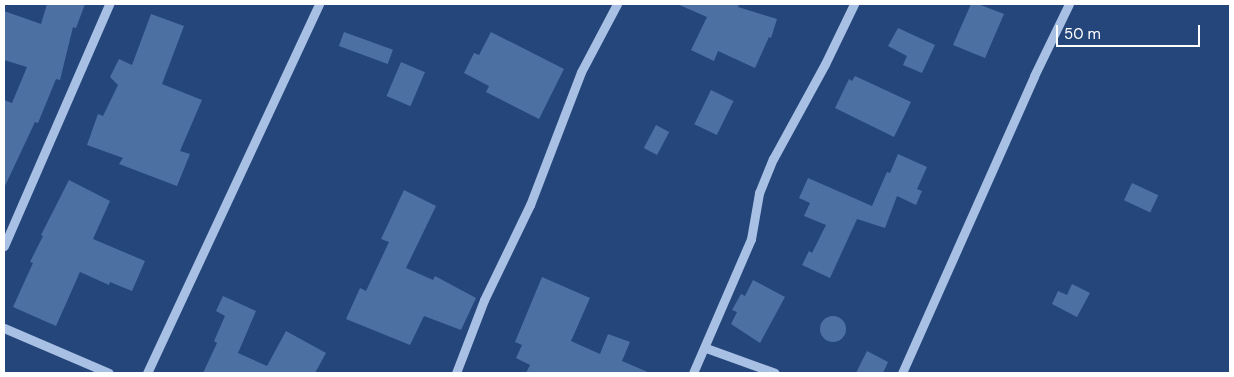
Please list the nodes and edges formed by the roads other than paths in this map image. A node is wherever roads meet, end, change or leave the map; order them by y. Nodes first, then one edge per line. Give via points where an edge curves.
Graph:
1 (109, 4) edge
2 (319, 4) edge
3 (617, 4) edge
4 (854, 4) edge
5 (1069, 4) edge
6 (4, 246) edge
7 (4, 328) edge
8 (706, 348) junction
9 (109, 373) edge
10 (147, 373) edge
11 (456, 373) edge
12 (693, 373) edge
13 (775, 373) edge
14 (902, 373) edge

1 - 6 street
2 - 10 street
3 - 11 street via 581,72 530,205 484,300
4 - 8 street via 773,159 759,193 751,239
5 - 14 street
7 - 9 street
8 - 12 street
8 - 13 street

